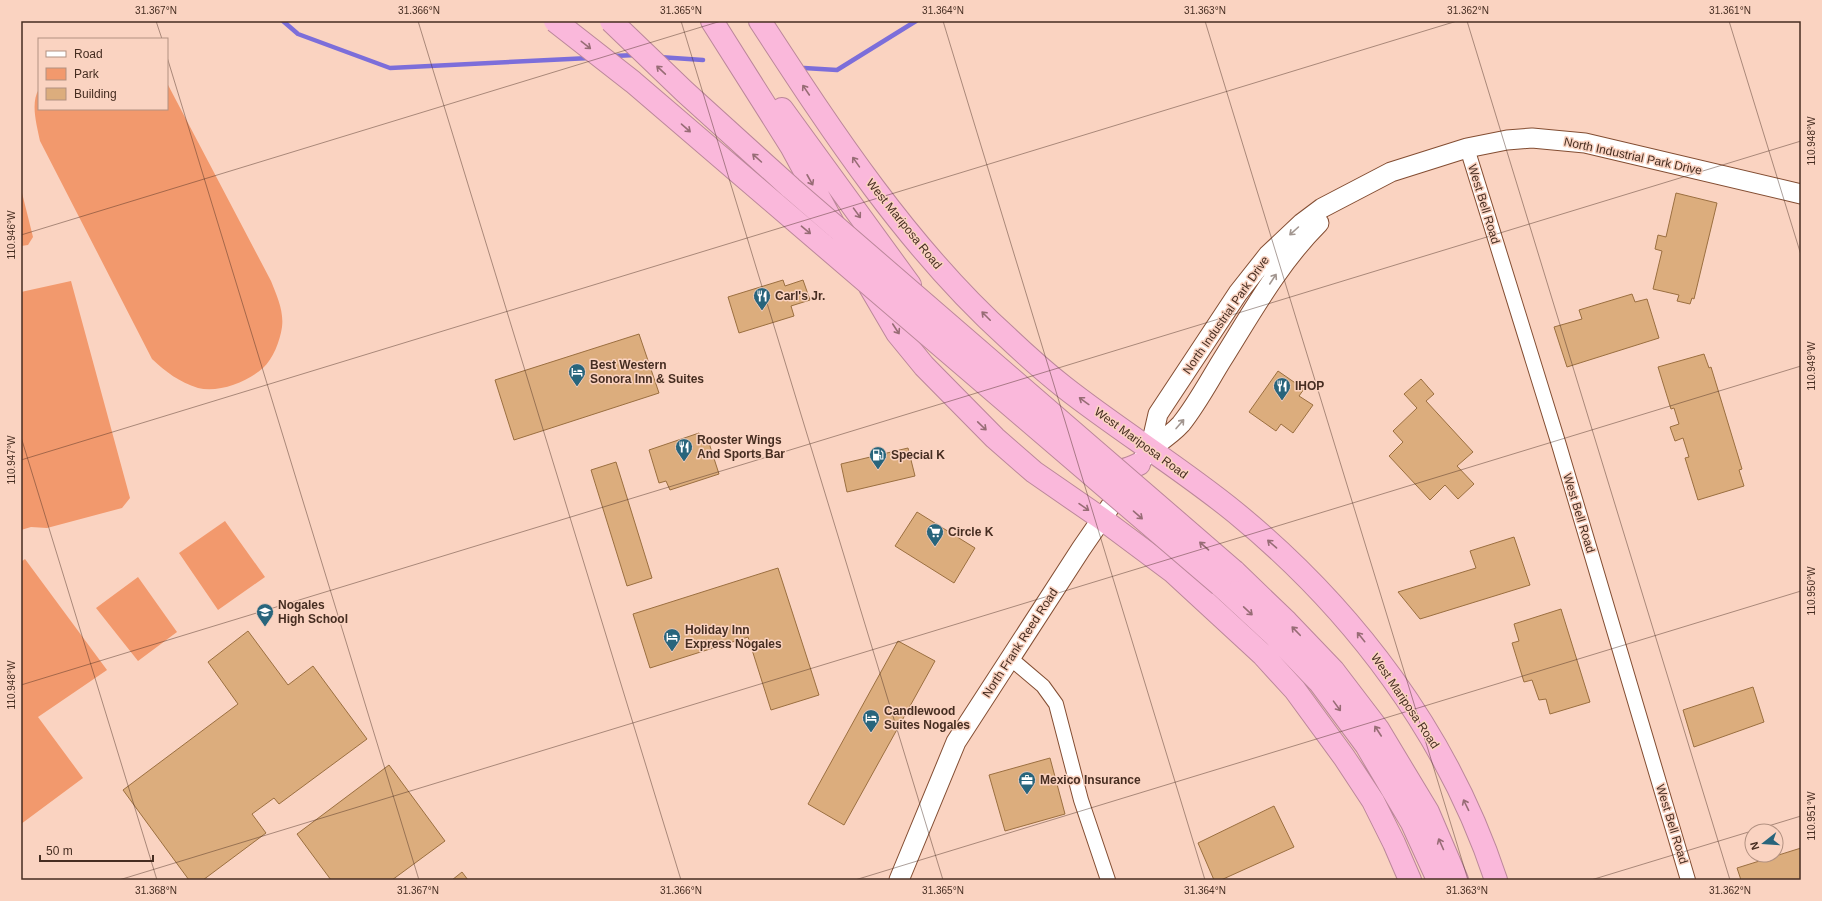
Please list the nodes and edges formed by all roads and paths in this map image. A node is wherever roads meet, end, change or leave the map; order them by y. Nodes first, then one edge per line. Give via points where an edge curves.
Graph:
1 (555, 21) edge
2 (611, 21) edge
3 (712, 21) edge
4 (760, 21) edge
5 (797, 141) junction
6 (1467, 148) junction
7 (1374, 181) junction
8 (1801, 194) edge
9 (1240, 290) junction
10 (1258, 303) junction
11 (1144, 456) junction
12 (1102, 519) junction
13 (1227, 578) junction
14 (1010, 658) junction
15 (899, 880) edge
16 (1108, 880) edge
17 (1410, 880) edge
18 (1438, 880) edge
19 (1457, 880) edge
20 (1496, 880) edge
21 (1688, 880) edge

1 -> 13 highway, bridge via 633,82
13 -> 2 highway, bridge via 791,188
3 - 5 highway
11 -> 4 highway, West Mariposa Road via 1005,336 955,286 909,234 828,122
5 -> 11 highway via 932,313 960,344 1032,411 1106,470 1126,470
5 -> 12 highway via 853,260 897,333 924,366 978,422 1034,472
6 - 7 street, North Industrial Park Drive via 1417,163
6 - 8 street, North Industrial Park Drive via 1532,138 1585,143
6 - 21 street, West Bell Road via 1564,460
7 -> 9 street, North Industrial Park Drive via 1322,208 1302,224 1268,255
10 -> 7 street, North Industrial Park Drive via 1303,240 1327,216
9 - 10 street
9 - 11 street, North Industrial Park Drive via 1158,414
11 -> 10 street, North Industrial Park Drive via 1180,424
11 - 12 street, North Industrial Park Drive
20 -> 11 highway, West Mariposa Road via 1470,812 1432,738 1388,670 1351,624 1277,548 1235,512
12 - 14 street, North Frank Reed Road
12 - 17 highway via 1173,572 1264,655 1295,690 1373,801
13 -> 18 highway via 1274,635 1320,683 1366,745 1412,823
19 -> 13 highway via 1428,812 1378,729 1333,670 1287,622
14 - 15 street, North Frank Reed Road via 956,742
14 - 16 street via 1043,686 1056,704 1081,800

